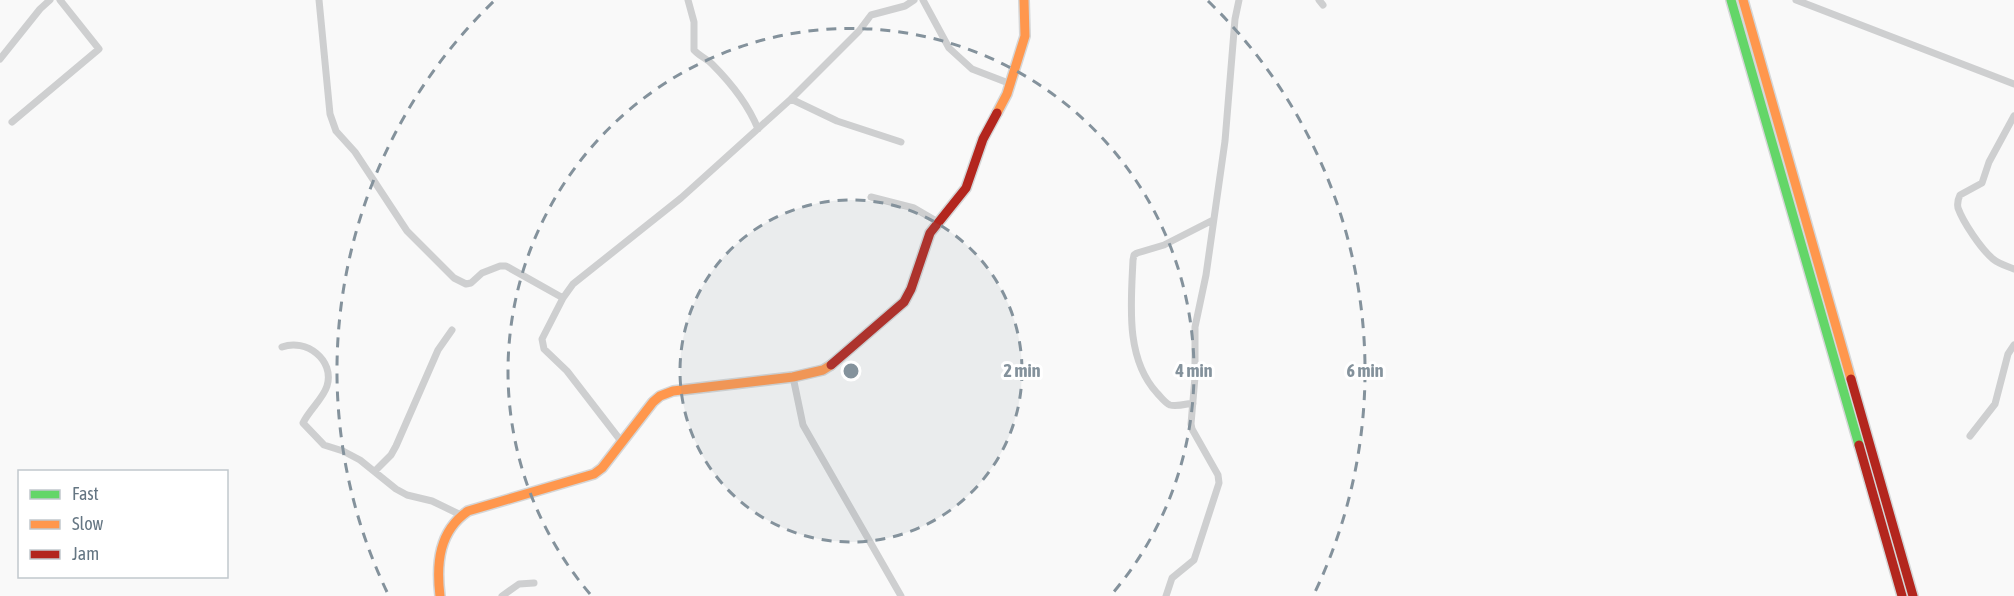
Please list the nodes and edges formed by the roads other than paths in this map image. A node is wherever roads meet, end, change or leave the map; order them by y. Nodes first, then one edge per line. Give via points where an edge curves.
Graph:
1 (50, 0) edge
2 (60, 0) edge
3 (319, 0) edge
4 (688, 0) edge
5 (914, 0) edge
6 (923, 0) edge
7 (1024, 0) edge
8 (1239, 0) edge
9 (1731, 0) edge
10 (1743, 0) edge
11 (1797, 0) edge
12 (0, 59) edge
13 (1011, 84) junction
14 (2014, 84) edge
15 (791, 99) junction
16 (2014, 116) edge
17 (12, 122) dead end
18 (758, 129) junction
19 (901, 142) dead end
20 (871, 197) dead end
21 (1213, 220) junction
22 (938, 222) junction
23 (2014, 269) edge
24 (563, 298) junction
25 (452, 330) dead end
26 (2014, 345) edge
27 (282, 346) dead end
28 (793, 377) junction
29 (1193, 403) junction
30 (1970, 436) dead end
31 (621, 441) junction
32 (375, 471) junction
33 (461, 515) junction
34 (534, 583) dead end
35 (440, 596) edge
36 (502, 596) edge
37 (901, 596) edge
38 (1166, 596) edge
39 (1902, 596) edge
40 (1913, 596) edge

1 - 12 street
2 - 17 street via 99,50
3 - 24 street via 333,125 407,231 454,278 466,284 482,273 506,266
4 - 18 street via 694,22 694,50 736,91
5 - 15 street via 871,15
6 - 13 street via 949,48 972,69
7 - 13 main road via 1024,36
8 - 21 street
9 - 39 main road
10 - 40 main road
11 - 14 street
13 - 22 main road via 983,139 966,188
15 - 18 street
15 - 19 street via 837,122
16 - 23 street via 1982,183 1960,195 1958,209 1989,255
18 - 24 street via 681,198 573,284
20 - 22 street via 914,208
21 - 29 street via 1195,327
21 - 29 street via 1164,245 1134,255 1133,260 1132,326 1142,370 1166,403
22 - 28 main road via 927,240 912,289 896,310 835,363
24 - 31 street via 542,339 543,349 567,370
25 - 32 street via 438,350 405,430 391,455
26 - 30 street via 1995,404
27 - 32 street via 312,348 327,375 326,387 304,420 305,425 324,445 344,451
28 - 31 main road via 673,391 653,402
28 - 37 street via 803,425
29 - 38 street via 1192,429 1219,483 1194,560 1173,578
31 - 33 main road via 594,474
32 - 33 street via 407,495 432,501
33 - 35 main road via 443,543 437,576
34 - 36 street via 519,584

